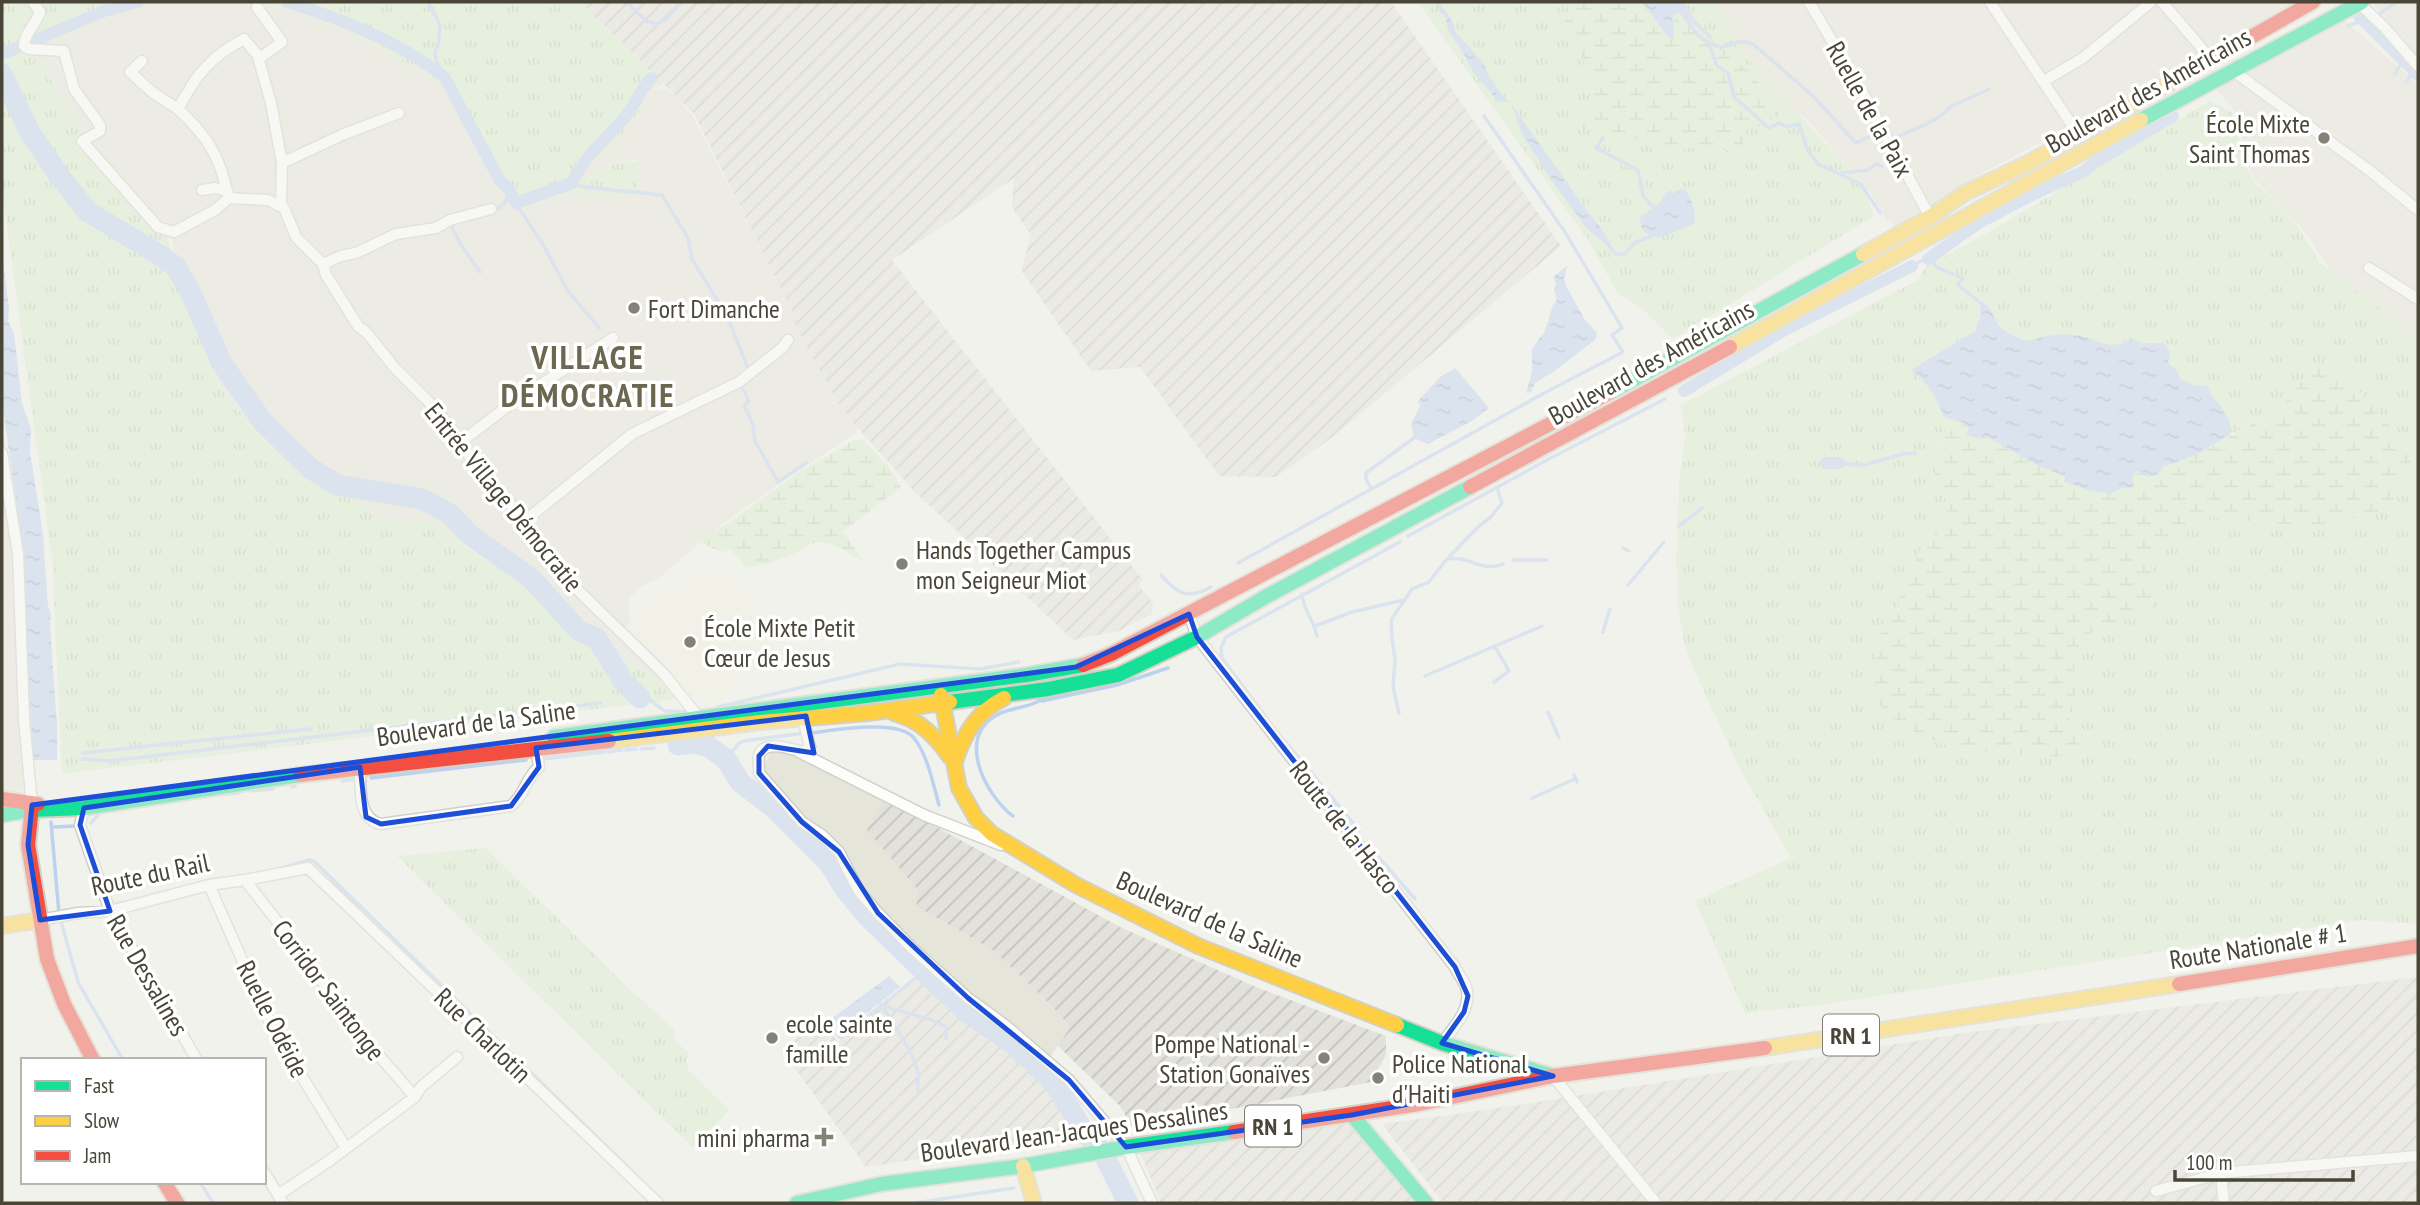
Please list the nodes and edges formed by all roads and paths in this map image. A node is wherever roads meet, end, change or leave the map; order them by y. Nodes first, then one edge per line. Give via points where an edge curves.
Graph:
1 (33, 2) edge
2 (1809, 2) edge
3 (1990, 2) edge
4 (2151, 2) edge
5 (2162, 2) edge
6 (2313, 2) edge
7 (2360, 3) edge
8 (257, 7) dead end
9 (260, 58) junction
10 (2211, 59) junction
11 (142, 61) dead end
12 (2418, 66) edge
13 (2232, 71) junction
14 (2044, 80) junction
15 (178, 109) junction
16 (398, 113) dead end
17 (2078, 134) junction
18 (282, 163) junction
19 (202, 190) dead end
20 (228, 195) junction
21 (281, 205) junction
22 (491, 209) dead end
23 (2418, 210) edge
24 (1930, 217) junction
25 (323, 264) junction
26 (2369, 268) dead end
27 (2418, 299) edge
28 (613, 338) dead end
29 (788, 340) dead end
30 (461, 442) junction
31 (2, 453) edge
32 (526, 520) junction
33 (1189, 614) junction
34 (1197, 637) junction
35 (940, 687) junction
36 (1017, 692) junction
37 (942, 703) junction
38 (868, 713) junction
39 (803, 718) junction
40 (699, 722) junction
41 (643, 732) junction
42 (536, 748) junction
43 (792, 749) junction
44 (954, 764) junction
45 (360, 767) junction
46 (2, 799) edge
47 (32, 807) junction
48 (85, 808) junction
49 (2, 815) edge
50 (1017, 851) junction
51 (309, 867) joint
52 (245, 880) junction
53 (209, 885) junction
54 (110, 911) junction
55 (47, 918) junction
56 (2, 926) edge
57 (2418, 946) edge
58 (2105, 995) joint
59 (1442, 1043) junction
60 (457, 1057) dead end
61 (92, 1058) edge
62 (196, 1058) edge
63 (1553, 1076) junction
64 (415, 1097) junction
65 (1352, 1115) junction
66 (1126, 1147) junction
67 (346, 1148) junction
68 (2418, 1156) edge
69 (1023, 1166) junction
70 (2221, 1173) junction
71 (266, 1175) edge
72 (165, 1184) edge
73 (2156, 1191) dead end
74 (280, 1199) edge
75 (177, 1203) edge
76 (658, 1203) edge
77 (797, 1203) edge
78 (1034, 1203) edge
79 (1152, 1203) edge
80 (1426, 1203) edge
81 (1656, 1203) edge
82 (2224, 1203) edge

1 - 20 street via 40,12 24,46 64,51 74,89 100,125 100,131 82,141 158,227 174,232 215,210
2 - 24 street, Ruelle de la Paix
3 - 14 street
4 - 14 street via 2083,58
5 - 10 street
6 - 10 main road, Boulevard des Américains
7 - 12 street
7 - 13 main road, Boulevard des Américains
8 - 9 street via 282,42
9 - 15 street via 244,39 228,47 212,57
9 - 18 street
10 - 17 main road, Boulevard des Américains
11 - 15 street via 130,72
13 - 23 street
13 - 34 main road, Boulevard des Américains
14 - 17 street
15 - 20 street via 200,129 219,159
16 - 18 street
17 - 24 main road, Boulevard des Américains via 1965,193
18 - 21 street
19 - 20 street via 216,188
20 - 21 street
21 - 25 street, Entrée Village Démocratie via 296,237
22 - 25 street via 436,228 396,234
24 - 33 main road, Boulevard des Américains via 1578,410
25 - 30 street, Entrée Village Démocratie via 358,326
26 - 27 street
28 - 30 street
29 - 32 street via 739,382 632,433
30 - 32 street, Entrée Village Démocratie via 478,471
31 - 47 street via 18,554
32 - 40 street, Entrée Village Démocratie via 526,531 553,566 663,673
33 - 34 street, Route de la Hasco
33 - 35 main road, Boulevard des Américains via 1076,667
34 - 36 main road, Boulevard des Américains via 1118,675
34 - 59 street, Route de la Hasco via 1455,967 1468,996 1464,1012
35 - 37 main road, Boulevard de la Saline
35 - 40 main road, Boulevard de la Saline
36 - 37 main road, Boulevard des Américains
36 - 44 main road via 977,716
37 - 38 main road, Boulevard de la Saline
37 - 44 main road, Boulevard de la Saline
38 - 39 main road, Boulevard de la Saline
38 - 44 main road via 908,716 922,723
39 - 40 main road, Boulevard de la Saline
39 - 43 street via 810,747 803,752
40 - 41 main road, Boulevard de la Saline
41 - 42 main road, Boulevard de la Saline
41 - 47 main road, Boulevard de la Saline
42 - 45 main road, Boulevard de la Saline
42 - 45 street via 539,767 511,806 381,824 366,817
43 - 50 street via 923,814
43 - 66 street via 766,748 759,756 759,773 802,822 839,852 859,891 886,922 968,998 1061,1073
44 - 50 main road, Boulevard de la Saline via 959,788 976,818
45 - 48 main road, Boulevard de la Saline
46 - 47 main road, Boulevard de la Saline
47 - 48 main road, Boulevard de la Saline
47 - 49 main road, Boulevard de la Saline
47 - 55 main road via 27,845
48 - 54 street, Rue Dessalines via 80,825
50 - 59 main road, Boulevard de la Saline via 1198,946
51 - 52 street, Route du Rail
51 - 76 street, Rue Charlotin
52 - 53 street, Route du Rail
52 - 64 street, Corridor Saintonge via 356,1029
53 - 54 street, Route du Rail
53 - 67 street, Ruelle Odéide via 273,1030
54 - 55 street, Route du Rail
54 - 62 street, Rue Dessalines
55 - 56 main road, Route du Rail
55 - 61 main road via 47,959
57 - 58 main road, Route Nationale # 1 / RN 1
58 - 63 main road, Boulevard Jean-Jacques Dessalines / RN 1 via 1783,1046
59 - 63 main road, Boulevard de la Saline
60 - 64 street
63 - 65 main road, Boulevard Jean-Jacques Dessalines / RN 1
63 - 81 street
64 - 67 street
65 - 66 main road, Boulevard Jean-Jacques Dessalines / RN 1
65 - 80 main road
66 - 69 main road, Boulevard Jean-Jacques Dessalines / RN 1
66 - 79 street
67 - 74 street
68 - 70 street
69 - 77 main road, Boulevard Jean-Jacques Dessalines / RN 1 via 881,1184
69 - 78 main road
70 - 73 street
70 - 82 street
71 - 74 street
72 - 75 main road

